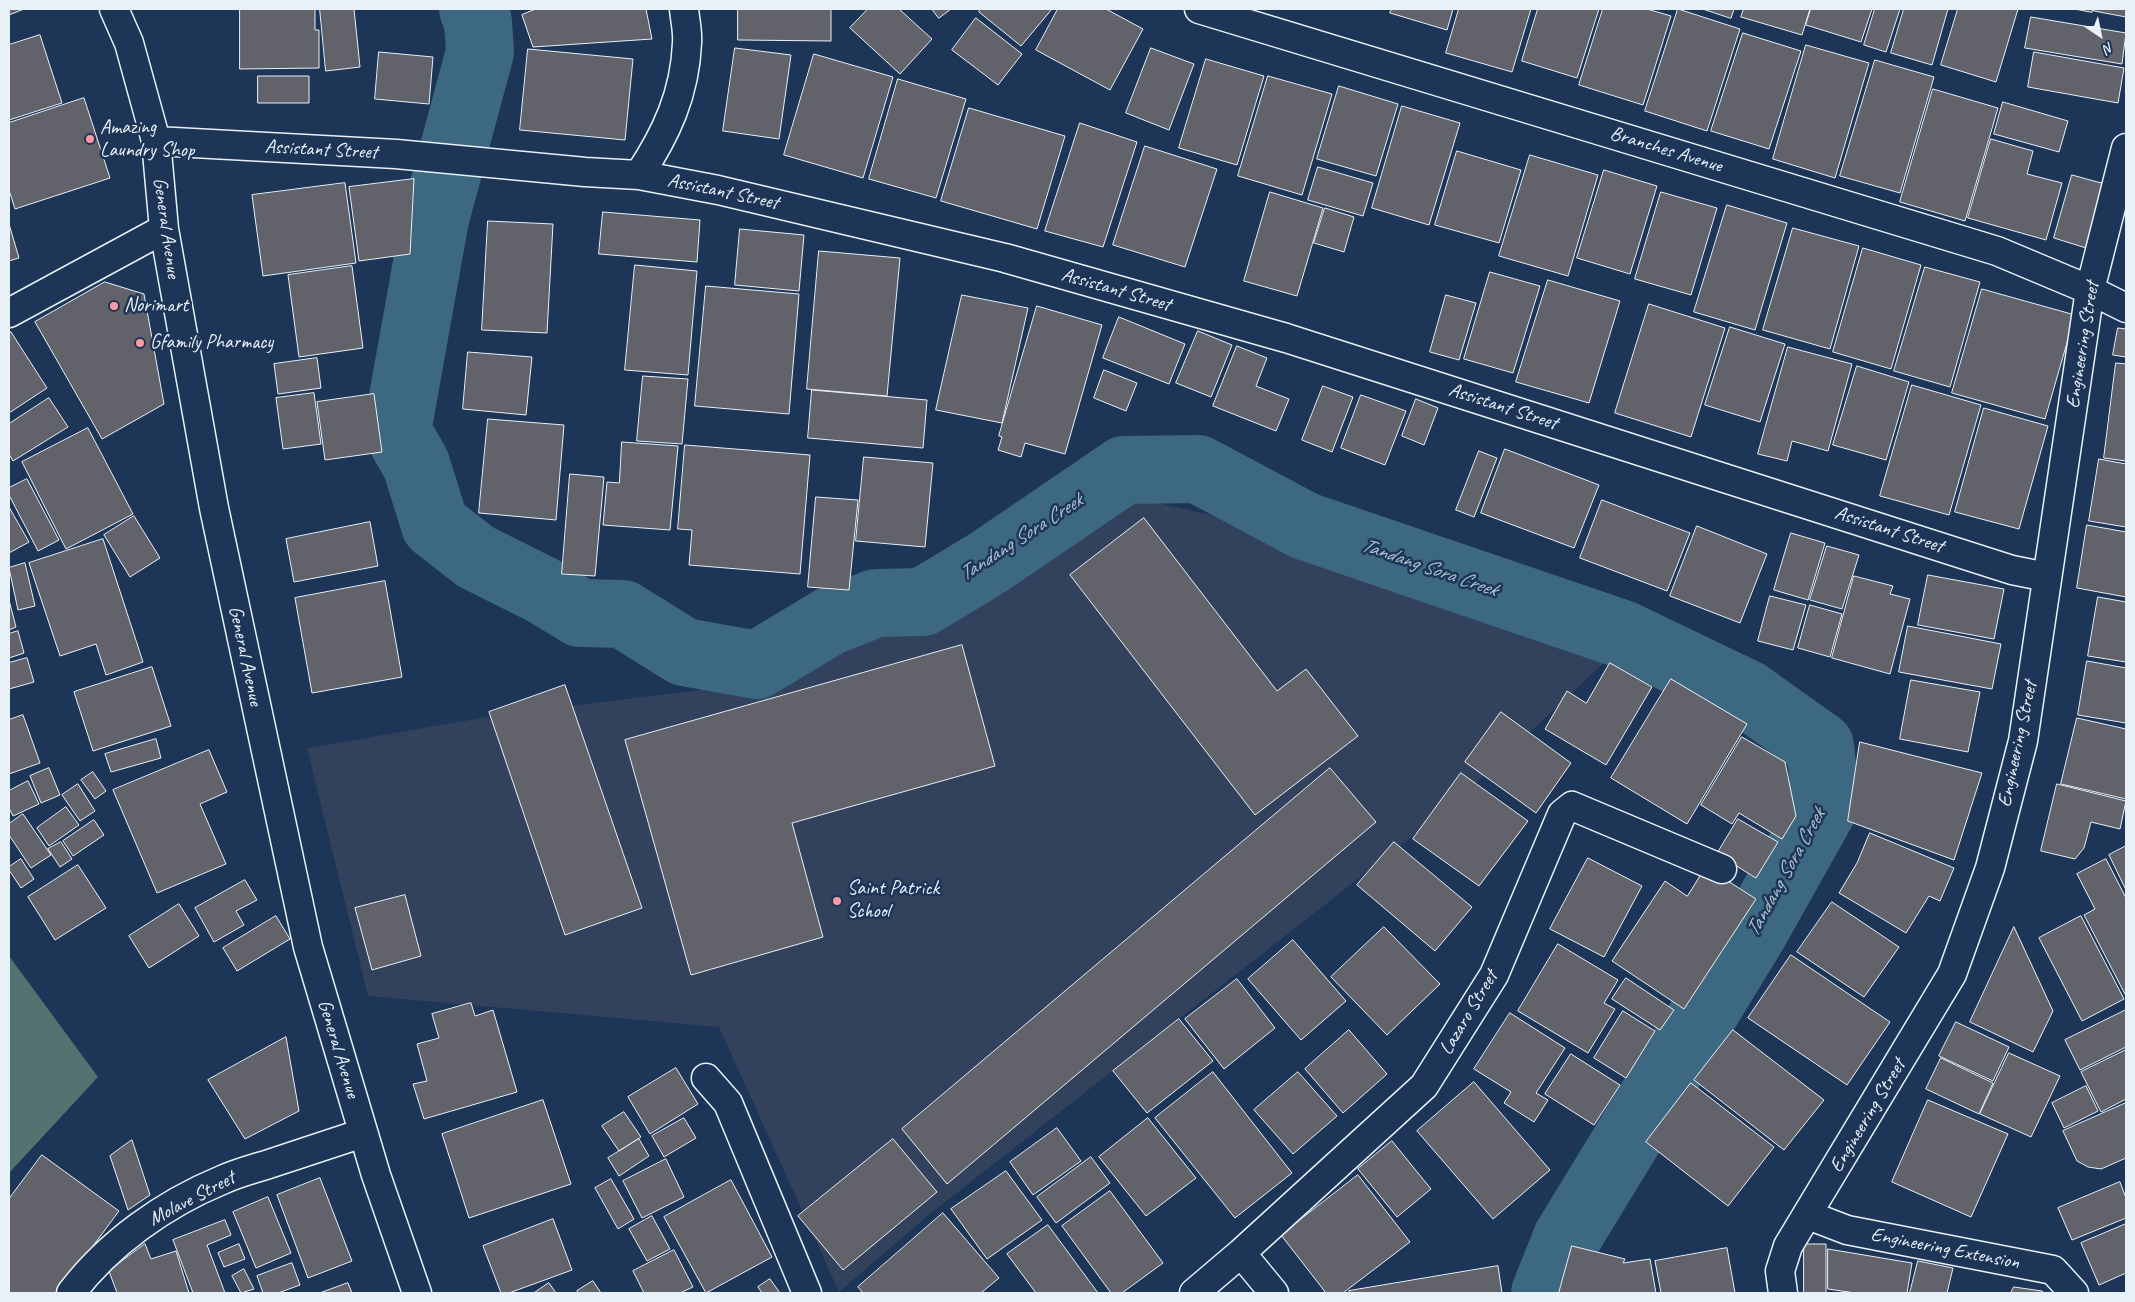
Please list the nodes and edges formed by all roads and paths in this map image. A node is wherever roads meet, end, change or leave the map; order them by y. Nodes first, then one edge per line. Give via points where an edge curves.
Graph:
1 (114, 9) edge
2 (684, 9) edge
3 (1199, 9) edge
4 (156, 141) junction
5 (2126, 148) edge
6 (639, 175) junction
7 (164, 229) junction
8 (2090, 290) junction
9 (2126, 308) edge
10 (9, 313) edge
11 (2047, 577) junction
12 (1722, 869) dead end
13 (706, 1078) dead end
14 (363, 1133) junction
15 (1808, 1215) junction
16 (1241, 1253) junction
17 (806, 1291) edge
18 (71, 1293) edge
19 (417, 1293) edge
20 (1194, 1293) edge
21 (1274, 1293) edge
22 (1783, 1293) edge
23 (2074, 1293) edge

1 - 4 street, General Avenue via 129,43
2 - 6 street via 687,43 679,99 660,143
3 - 8 street, Branches Avenue via 1997,251
4 - 6 street, Assistant Street via 396,154
4 - 7 street, General Avenue
5 - 8 street, Engineering Street
6 - 11 street, Assistant Street via 718,190 1005,258 1286,338 2012,570
7 - 10 street
7 - 14 street, General Avenue via 214,508 271,780 308,947
8 - 9 street, Branches Avenue
8 - 11 street, Engineering Street
11 - 15 street, Engineering Street via 2023,741 1990,868 1952,974
12 - 16 street, Lazaro Street via 1572,806 1562,814 1494,975 1424,1086
13 - 17 street via 728,1103
14 - 18 street, Molave Street via 222,1179 188,1197 148,1220 113,1247
14 - 19 street, General Avenue
15 - 22 street, Engineering Street via 1788,1246 1780,1270
15 - 23 street, Engineering Extension via 1847,1230 2054,1270
16 - 20 street, Lazaro Street
16 - 21 street

